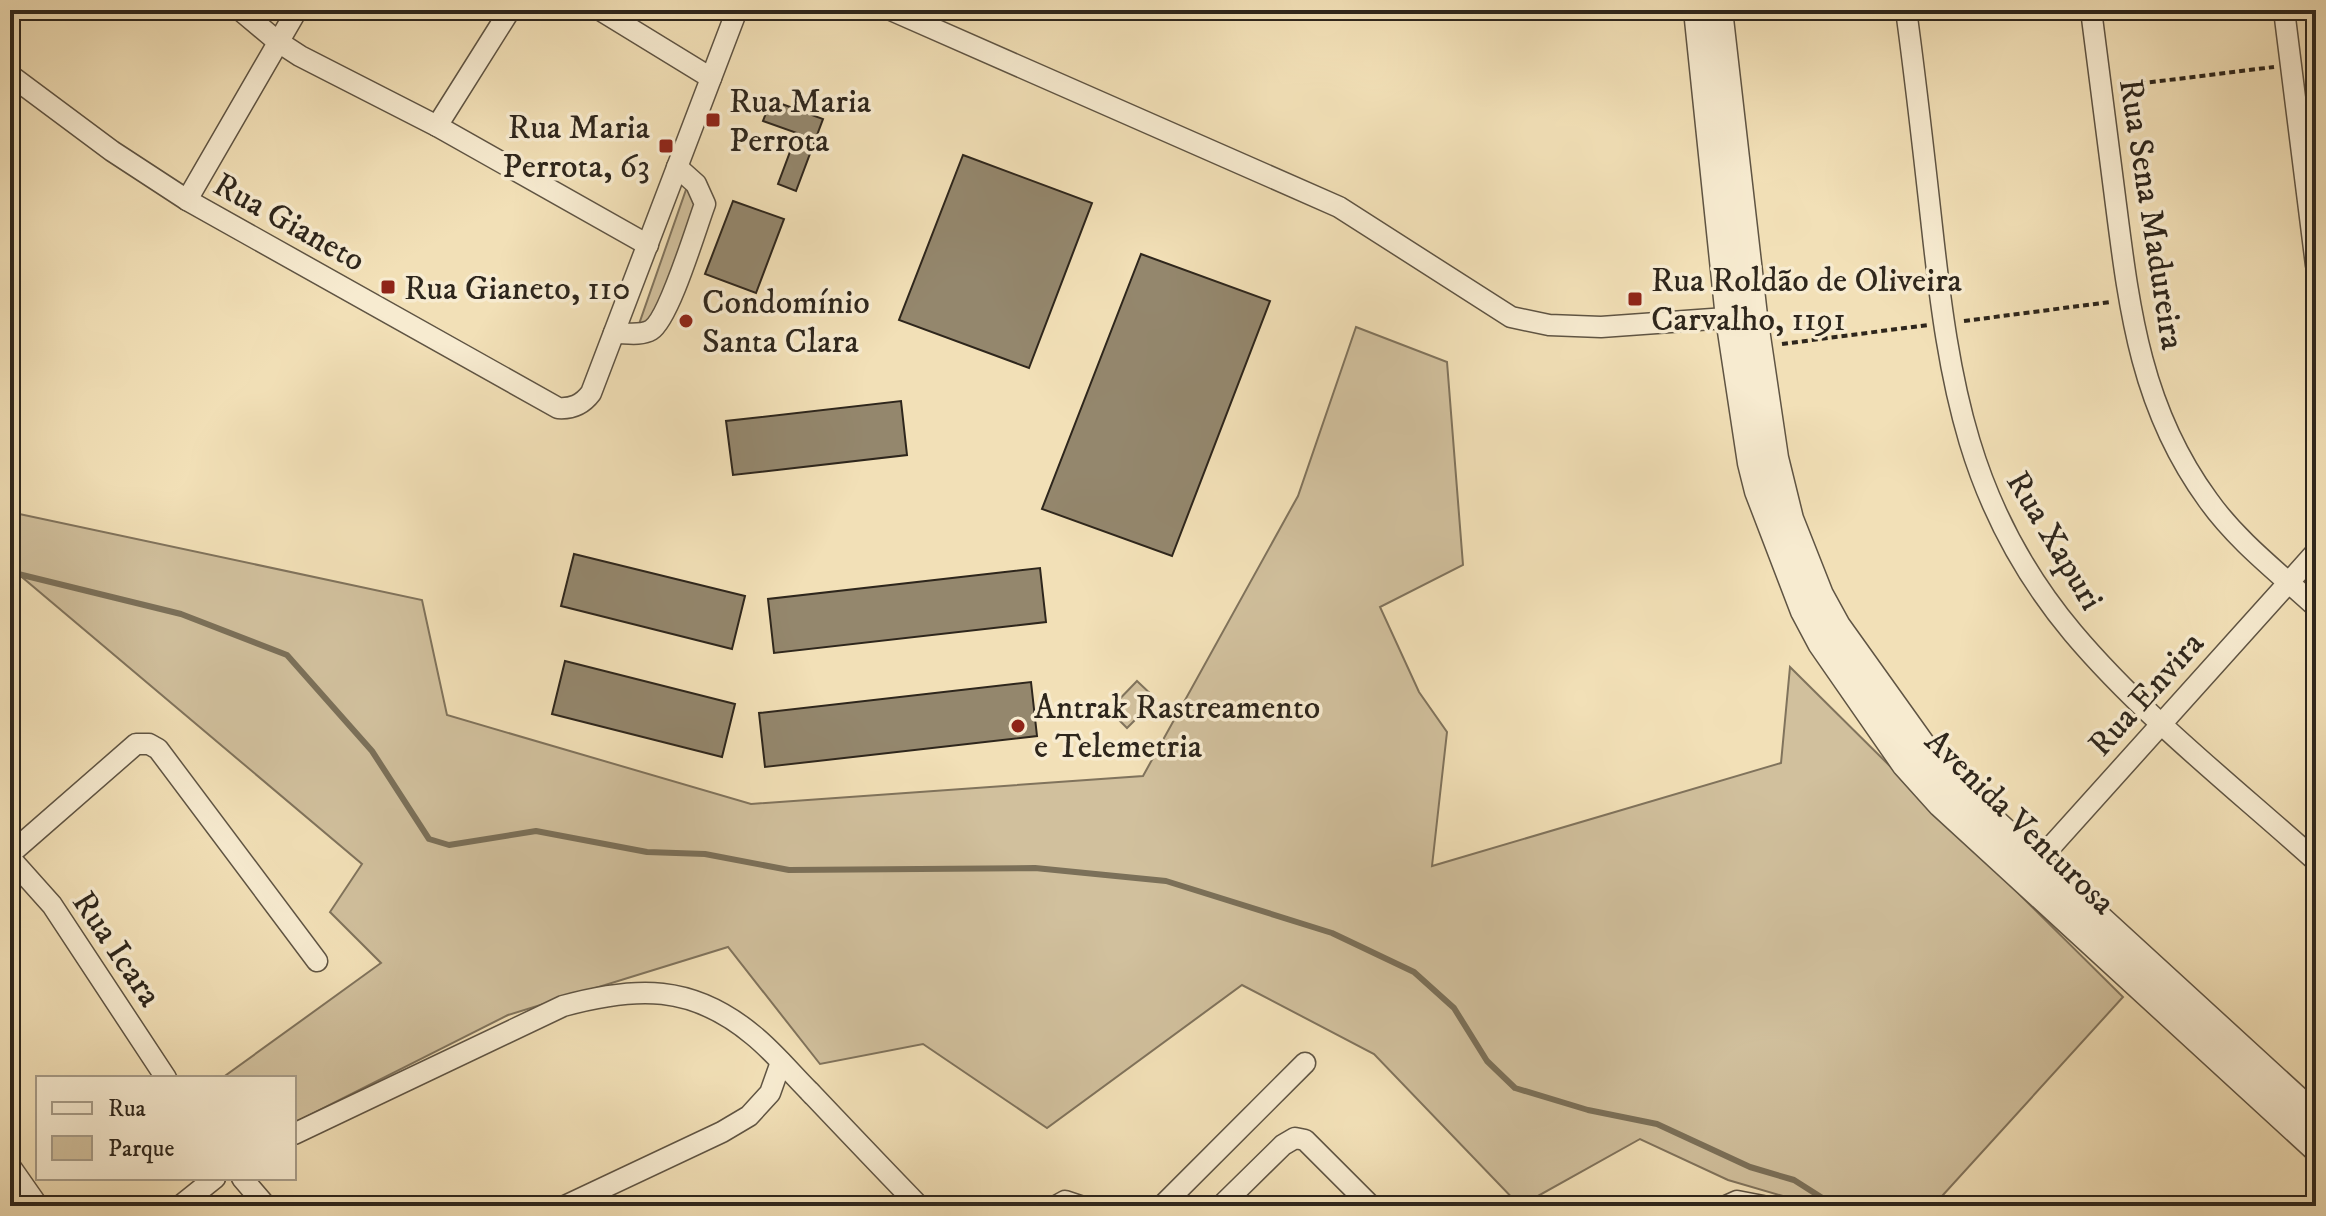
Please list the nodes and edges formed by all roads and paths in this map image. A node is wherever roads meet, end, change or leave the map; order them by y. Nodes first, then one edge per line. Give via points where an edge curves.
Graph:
1 (240, 10) edge
2 (297, 10) edge
3 (510, 10) edge
4 (600, 10) edge
5 (737, 10) edge
6 (891, 10) edge
7 (1697, 10) edge
8 (1719, 10) edge
9 (1906, 10) edge
10 (2091, 10) edge
11 (2284, 10) edge
12 (277, 41) junction
13 (2291, 65) junction
14 (10, 75) edge
15 (711, 78) junction
16 (2101, 88) junction
17 (437, 126) junction
18 (677, 167) junction
19 (187, 200) junction
20 (648, 245) junction
21 (2316, 265) edge
22 (1742, 317) junction
23 (614, 333) junction
24 (2316, 552) edge
25 (2289, 582) junction
26 (2316, 607) edge
27 (2161, 722) junction
28 (10, 856) edge
29 (2316, 861) edge
30 (2030, 870) junction
31 (317, 961) dead end
32 (781, 1062) junction
33 (1305, 1063) dead end
34 (165, 1076) edge
35 (2316, 1117) edge
36 (296, 1133) edge
37 (2316, 1148) edge
38 (10, 1166) edge
39 (212, 1180) edge
40 (244, 1180) edge
41 (1728, 1205) edge
42 (38, 1206) edge
43 (180, 1206) edge
44 (266, 1206) edge
45 (565, 1206) edge
46 (919, 1206) edge
47 (1056, 1206) edge
48 (1080, 1206) edge
49 (1162, 1206) edge
50 (1221, 1206) edge
51 (1371, 1206) edge
52 (1763, 1206) edge

1 - 12 street
2 - 12 street
3 - 17 street
4 - 15 street
5 - 15 street
6 - 22 street via 1339,207 1511,317 1601,327
7 - 22 street, Avenida Venturosa
8 - 22 street, Avenida Venturosa
9 - 27 street, Rua Xapuri via 1943,323 1971,450 1994,510 2039,585 2071,630
10 - 16 street, Rua Sena Madureira
11 - 13 street
12 - 17 street
12 - 19 street
13 - 16 path
13 - 21 street
14 - 19 street, Rua Gianeto
15 - 18 street
16 - 25 street, Rua Sena Madureira via 2126,288 2139,355 2159,413 2208,500
17 - 20 street
18 - 20 street
18 - 23 street via 696,184 705,204 672,293 652,330
19 - 23 street, Rua Gianeto via 558,408 579,405 591,393
20 - 23 street
22 - 30 street, Avenida Venturosa via 1755,477 1804,611 1920,782
24 - 25 street, Rua Envira
25 - 26 street, Rua Sena Madureira
25 - 27 street, Rua Envira
27 - 29 street, Rua Xapuri
27 - 30 street, Rua Envira
28 - 31 street via 136,744 149,744 158,749
28 - 34 street, Rua Icara via 52,905
30 - 35 street, Avenida Venturosa
30 - 37 street, Avenida Venturosa
32 - 36 street via 755,1036 704,1003 636,992 605,994 527,1022
32 - 45 street via 770,1093 749,1116
32 - 46 street
33 - 49 street
38 - 42 street
39 - 43 street
40 - 44 street
41 - 52 street via 1748,1201
47 - 48 street via 1065,1201
50 - 51 street via 1295,1138 1305,1140

